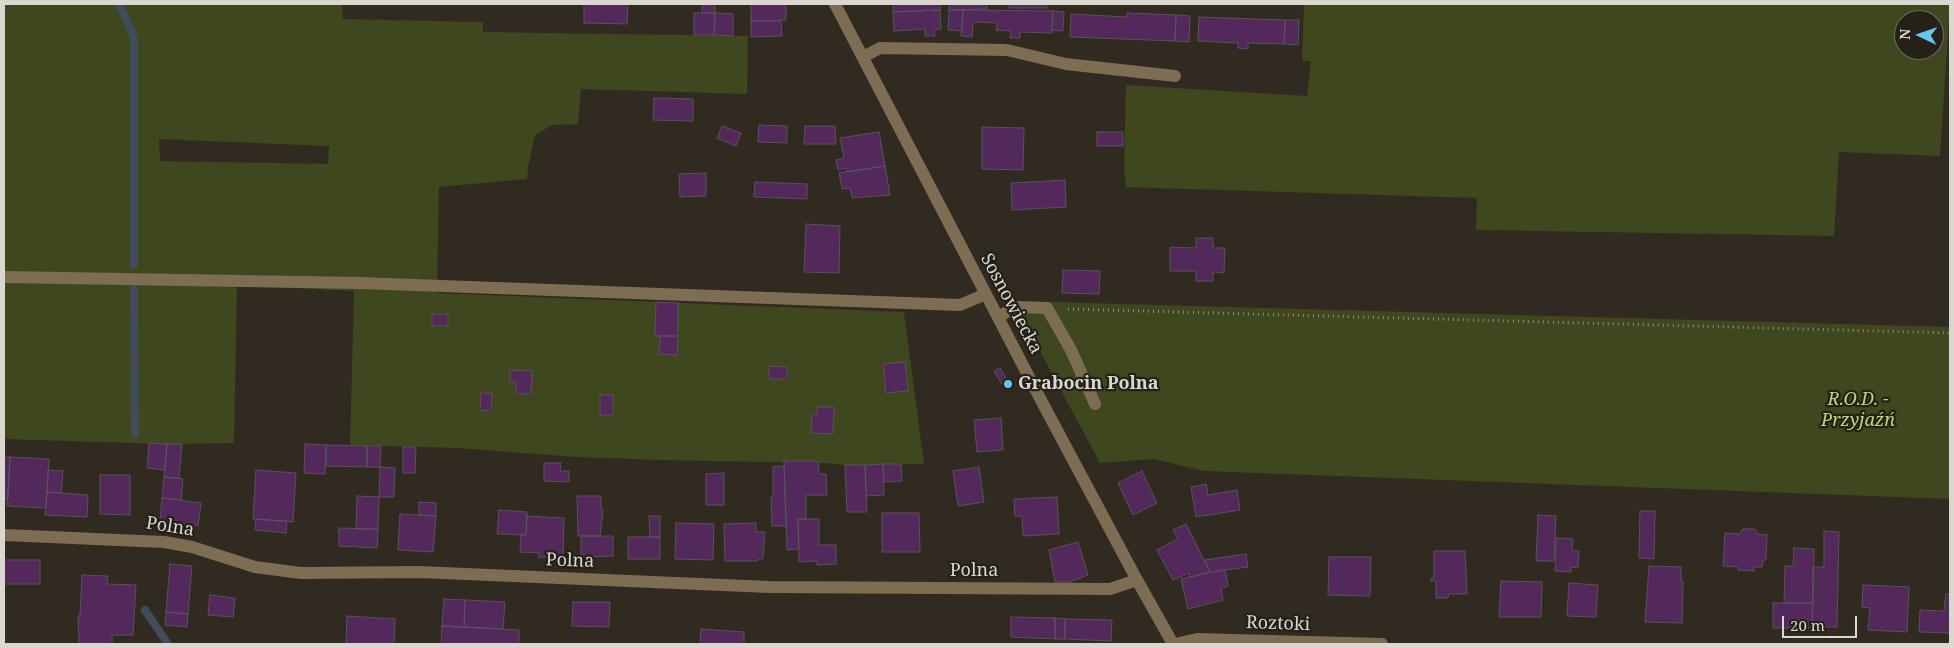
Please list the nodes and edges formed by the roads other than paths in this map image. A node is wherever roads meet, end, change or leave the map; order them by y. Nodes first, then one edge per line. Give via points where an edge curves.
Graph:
1 (836, 4) edge
2 (864, 57) junction
3 (1175, 76) dead end
4 (4, 277) edge
5 (986, 294) junction
6 (998, 317) junction
7 (1095, 404) dead end
8 (4, 535) edge
9 (1137, 580) junction
10 (1174, 644) edge
11 (1382, 644) edge

1 - 2 street, Sosnowiecka
2 - 3 street via 880,48 1007,50 1066,64
2 - 5 street, Sosnowiecka
4 - 5 street via 360,283 960,305
5 - 6 street, Sosnowiecka
6 - 7 street via 1016,307 1047,308 1071,350
6 - 9 street, Sosnowiecka
8 - 9 street, Polna via 164,542 192,547 254,567 301,573 418,572 789,587 1110,589
9 - 10 street, Sosnowiecka
10 - 11 street, Roztoki via 1197,639

